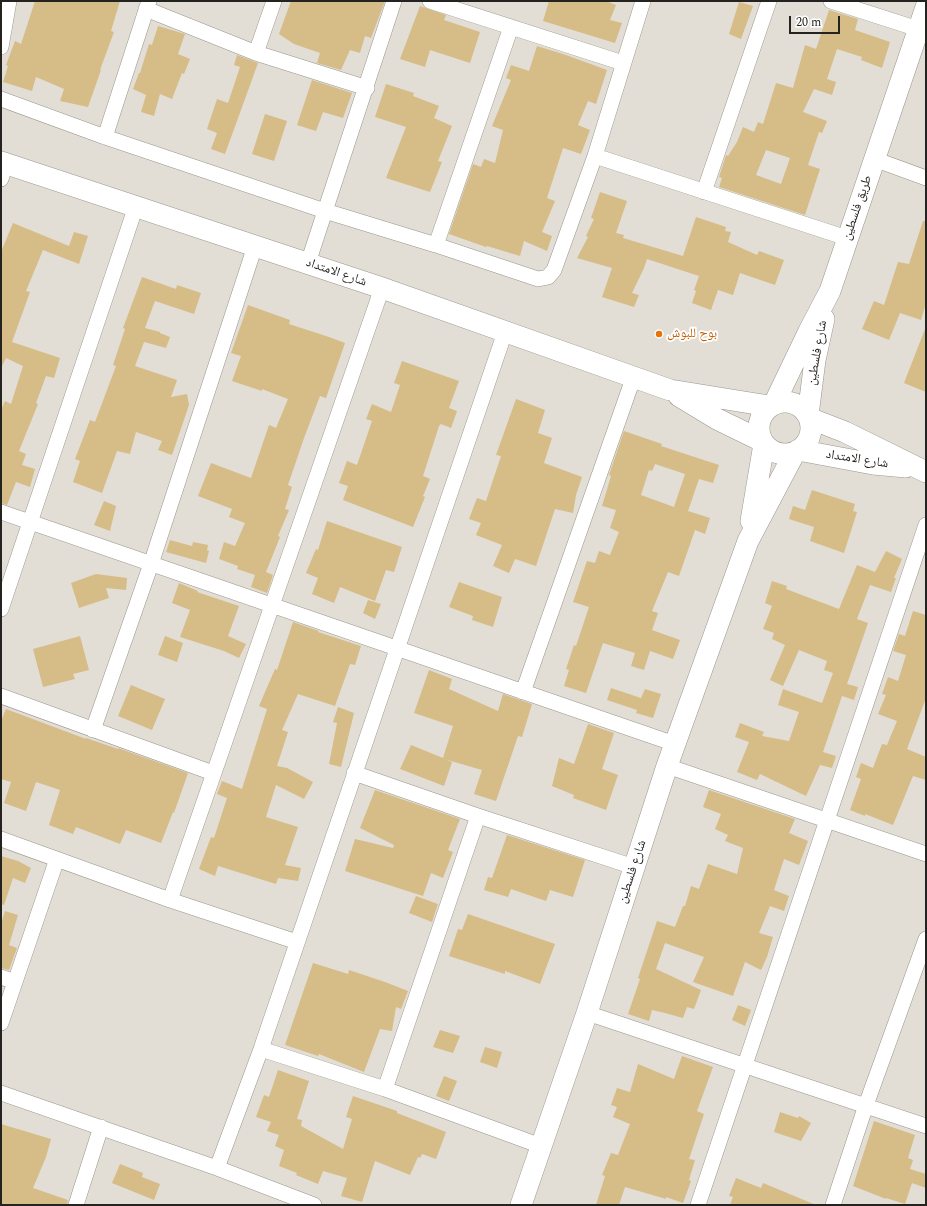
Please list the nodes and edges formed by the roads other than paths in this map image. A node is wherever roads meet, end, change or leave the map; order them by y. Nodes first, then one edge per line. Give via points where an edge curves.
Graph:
1 (9, 1) edge
2 (274, 1) edge
3 (394, 1) edge
4 (430, 1) edge
5 (643, 1) edge
6 (769, 1) edge
7 (831, 1) edge
8 (147, 5) edge
9 (926, 7) edge
10 (511, 27) junction
11 (918, 29) junction
12 (1, 47) edge
13 (256, 53) junction
14 (624, 63) junction
15 (367, 88) junction
16 (1, 99) edge
17 (105, 137) junction
18 (594, 156) junction
19 (874, 159) junction
20 (3, 168) edge
21 (926, 178) edge
22 (704, 192) junction
23 (136, 206) junction
24 (325, 211) junction
25 (848, 238) junction
26 (436, 245) junction
27 (255, 246) junction
28 (308, 263) junction
29 (382, 288) junction
30 (830, 291) junction
31 (505, 332) junction
32 (634, 376) junction
33 (670, 390) junction
34 (771, 405) junction
35 (809, 417) junction
36 (763, 443) junction
37 (797, 451) junction
38 (921, 470) edge
39 (1, 512) edge
40 (30, 522) junction
41 (926, 525) edge
42 (748, 541) junction
43 (152, 564) junction
44 (271, 605) junction
45 (1, 609) edge
46 (397, 649) junction
47 (523, 692) junction
48 (1, 696) edge
49 (93, 730) junction
50 (675, 744) junction
51 (667, 766) junction
52 (213, 773) junction
53 (354, 773) junction
54 (478, 816) junction
55 (827, 820) junction
56 (1, 839) edge
57 (926, 854) edge
58 (57, 858) junction
59 (634, 867) junction
60 (170, 900) junction
61 (926, 939) edge
62 (297, 942) junction
63 (8, 979) edge
64 (587, 1013) junction
65 (1, 1023) edge
66 (261, 1049) junction
67 (745, 1065) junction
68 (385, 1089) junction
69 (1, 1092) edge
70 (866, 1105) junction
71 (926, 1126) edge
72 (102, 1127) junction
73 (541, 1146) junction
74 (218, 1168) junction
75 (76, 1205) edge
76 (314, 1205) edge
77 (521, 1205) edge
78 (698, 1205) edge
79 (833, 1205) edge

1 - 12 street
2 - 13 street
3 - 15 street
4 - 10 street
5 - 14 street
6 - 22 street
7 - 11 street
8 - 13 street
8 - 17 street
9 - 11 street, طريق فلسطين
10 - 14 street
10 - 26 street
11 - 19 street, طريق فلسطين
13 - 15 street
14 - 18 street
15 - 24 street
16 - 17 street
17 - 24 street
18 - 22 street
18 - 26 street via 554,270 548,277 538,280
19 - 21 street
19 - 25 street, طريق فلسطين
20 - 23 street, شارع الامتداد
22 - 25 street
23 - 27 street, شارع الامتداد
23 - 40 street
24 - 26 street
24 - 28 street
25 - 30 street, طريق فلسطين
27 - 28 street, شارع الامتداد
27 - 43 street
28 - 29 street, شارع الامتداد
29 - 31 street, شارع الامتداد
29 - 44 street
30 - 34 street, طريق فلسطين
30 - 35 street, شارع فلسطين via 815,360
31 - 32 street, شارع الامتداد
31 - 46 street
32 - 33 street, شارع الامتداد
32 - 47 street
33 - 34 street, شارع الامتداد
33 - 36 street, شارع الامتداد
34 - 35 street via 787,401 804,410
34 - 36 street via 764,411 759,422 759,435
35 - 37 street via 811,430 807,442
35 - 38 street, شارع الامتداد via 846,432
36 - 37 street via 775,452 789,454
36 - 42 street, شارع فلسطين
37 - 38 street, شارع الامتداد
37 - 42 street, شارع فلسطين
39 - 40 street
40 - 43 street
40 - 45 street
41 - 55 street
42 - 50 street, شارع فلسطين
43 - 44 street
43 - 49 street
44 - 46 street
44 - 52 street
46 - 47 street
46 - 53 street
47 - 50 street
48 - 49 street
49 - 52 street
50 - 51 street, شارع فلسطين
51 - 55 street
51 - 59 street, شارع فلسطين
52 - 60 street
53 - 54 street
53 - 62 street
54 - 59 street
54 - 68 street
55 - 57 street
55 - 67 street
56 - 58 street
58 - 60 street
58 - 63 street
59 - 64 street, شارع فلسطين
60 - 62 street
61 - 70 street
62 - 66 street
63 - 65 street
64 - 67 street
64 - 73 street, شارع فلسطين
66 - 68 street
66 - 74 street
67 - 70 street
67 - 78 street
68 - 73 street
69 - 72 street
70 - 71 street
70 - 79 street
72 - 74 street
72 - 75 street
73 - 77 street, شارع فلسطين
74 - 76 street

